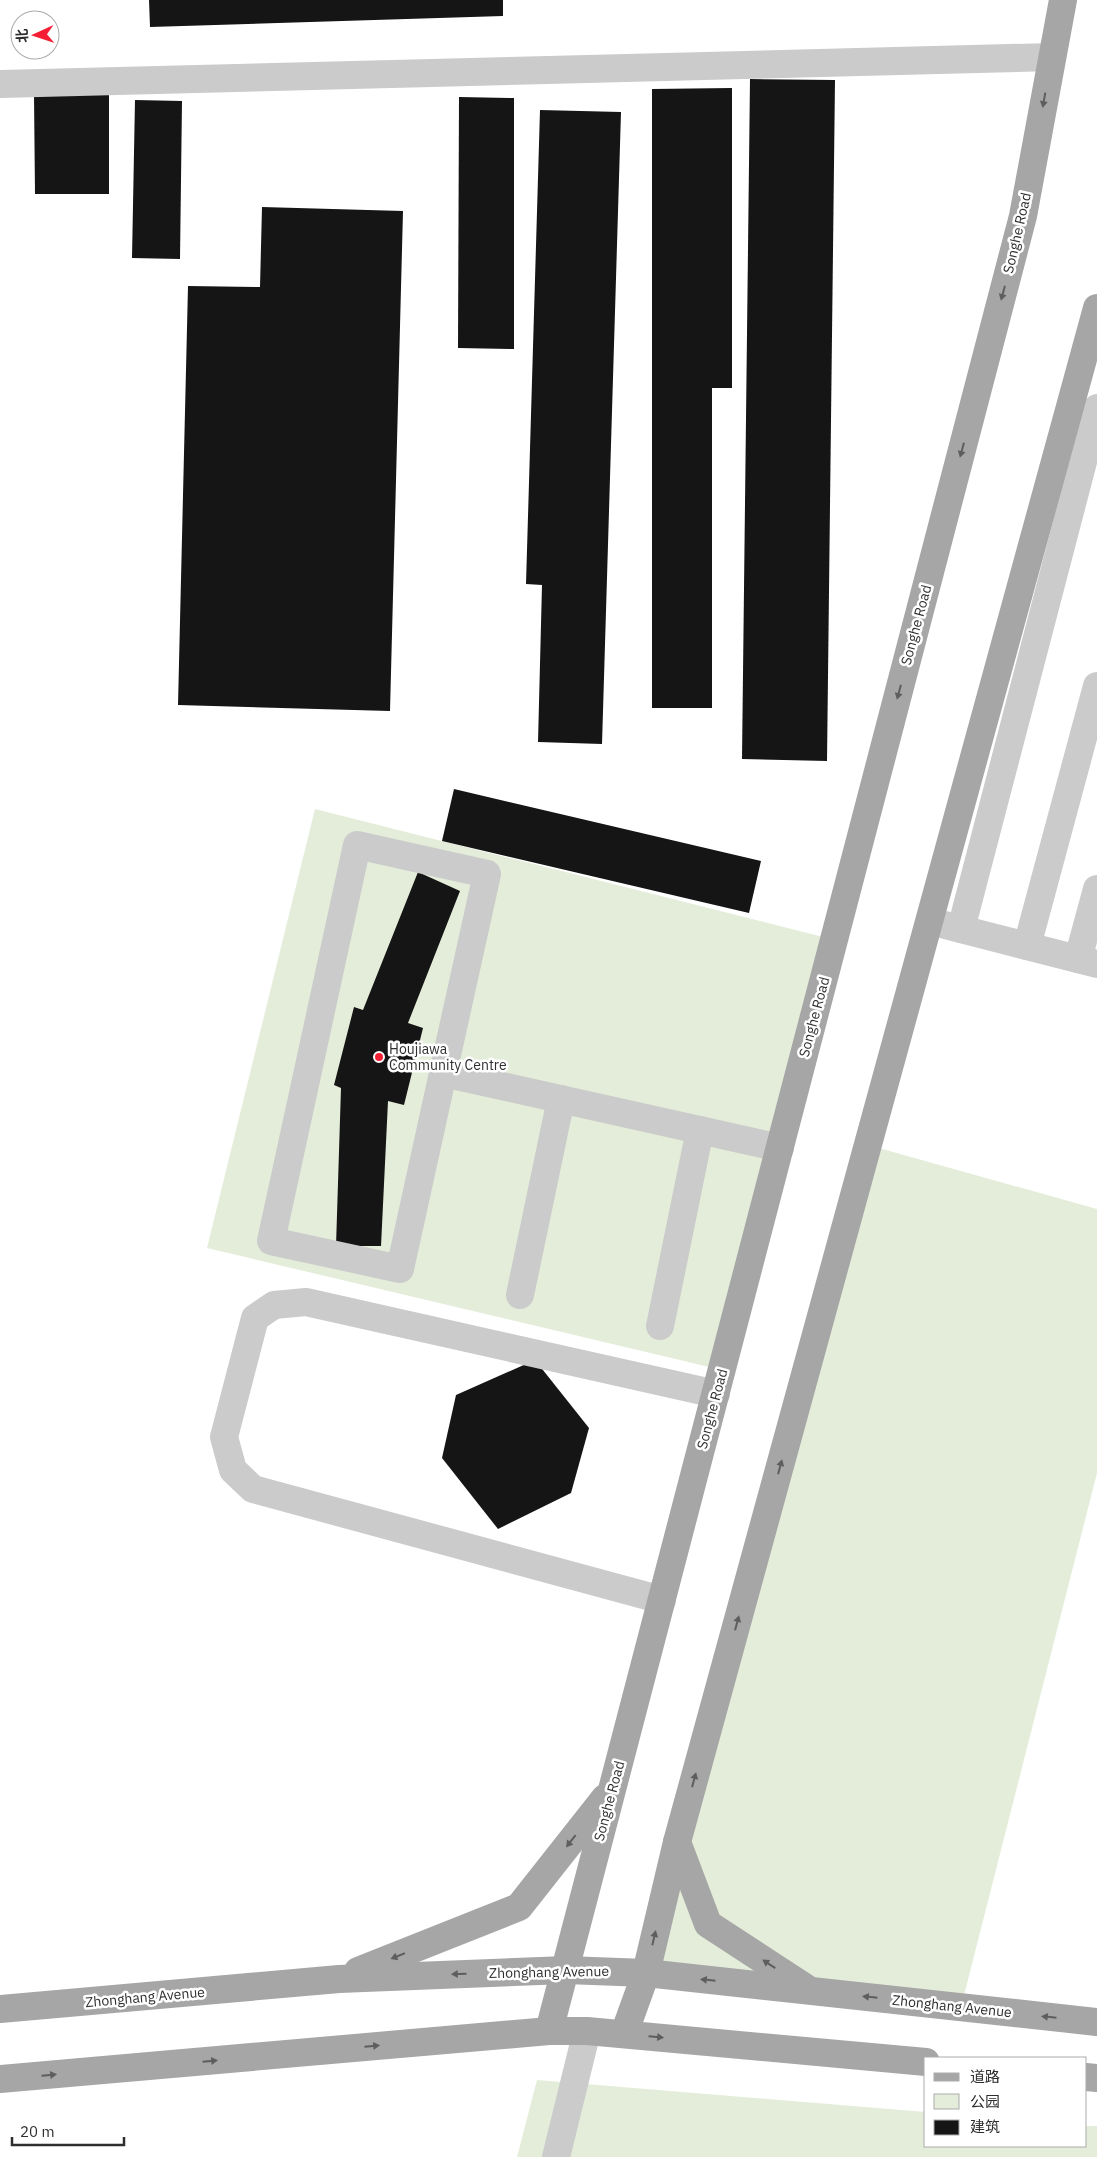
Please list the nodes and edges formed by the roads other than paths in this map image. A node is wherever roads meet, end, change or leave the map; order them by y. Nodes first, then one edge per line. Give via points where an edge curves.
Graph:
1 (1063, 0) edge
2 (1052, 56) junction
3 (0, 84) edge
4 (1097, 308) edge
5 (1097, 408) edge
6 (1097, 686) edge
7 (1097, 890) edge
8 (929, 921) junction
9 (961, 929) junction
10 (1027, 946) junction
11 (1088, 961) edge
12 (443, 1073) junction
13 (561, 1099) junction
14 (700, 1130) junction
15 (780, 1148) junction
16 (520, 1295) dead end
17 (660, 1326) dead end
18 (716, 1394) junction
19 (662, 1600) junction
20 (612, 1789) junction
21 (677, 1842) junction
22 (566, 1970) junction
23 (646, 1973) junction
24 (339, 1979) junction
25 (809, 1990) junction
26 (0, 2010) edge
27 (1097, 2022) edge
28 (549, 2031) junction
29 (587, 2031) junction
30 (624, 2034) junction
31 (924, 2062) edge
32 (0, 2079) edge
33 (556, 2157) edge

1 - 2 main road, Songhe Road
2 - 3 street
2 -> 15 main road, Songhe Road via 1023,216
4 - 8 main road
5 - 9 street
6 - 10 street
7 - 11 street
8 - 9 street
21 -> 8 main road
9 - 10 street
10 - 11 street
12 - 12 street via 400,1269 271,1241 357,846 487,874
12 - 13 street
13 - 14 street
13 - 16 street
14 - 15 street
14 - 17 street
15 - 18 main road, Songhe Road
18 - 19 main road, Songhe Road
18 - 19 street via 306,1302 274,1305 255,1318 238,1382 224,1437 233,1470 253,1489
19 - 20 main road, Songhe Road
20 - 22 main road, Songhe Road
20 -> 24 main road via 519,1907
23 -> 21 main road
25 -> 21 main road via 708,1924
22 - 23 main road, Zhonghang Avenue
22 -> 24 main road, Zhonghang Avenue
22 - 28 main road, Songhe Road
25 -> 23 main road, Zhonghang Avenue
23 - 30 main road
24 - 26 main road, Zhonghang Avenue
27 -> 25 main road, Zhonghang Avenue
28 - 29 main road
32 -> 28 main road
29 - 30 main road
29 - 33 street
30 -> 31 main road

